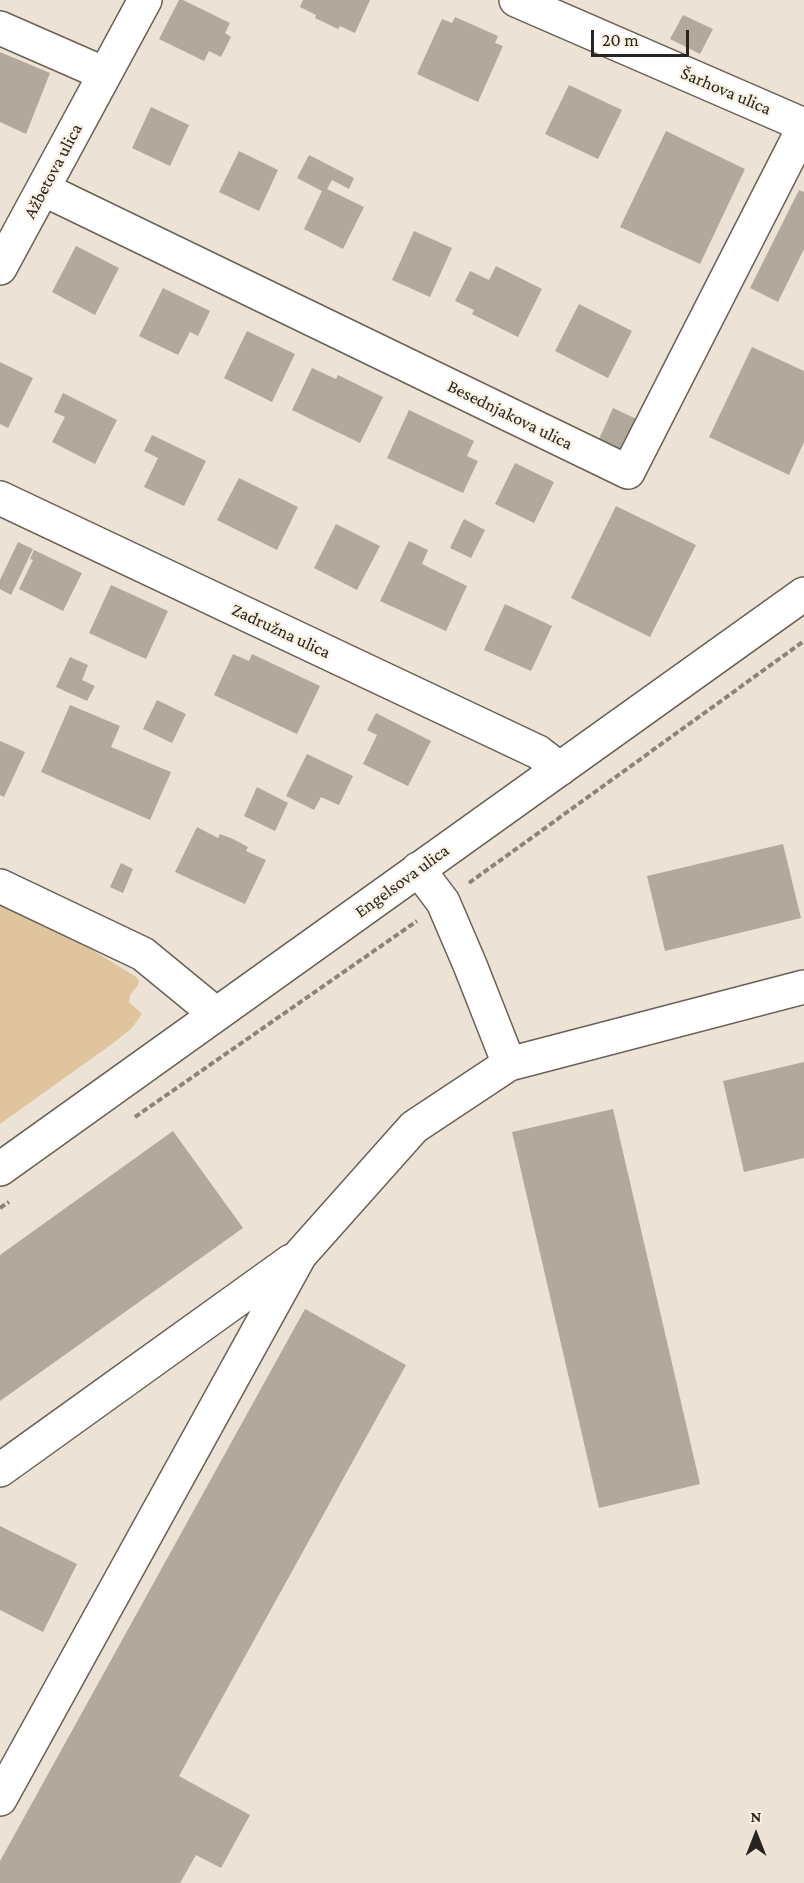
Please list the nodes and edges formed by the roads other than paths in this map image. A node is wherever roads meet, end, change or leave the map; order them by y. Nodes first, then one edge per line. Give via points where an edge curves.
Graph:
1 (145, 0) edge
2 (516, 0) edge
3 (0, 28) edge
4 (105, 74) junction
5 (804, 126) edge
6 (43, 189) junction
7 (3, 256) edge
8 (0, 498) edge
9 (804, 594) edge
10 (560, 769) junction
11 (418, 869) junction
12 (0, 886) edge
13 (804, 987) edge
14 (216, 1014) junction
15 (509, 1064) junction
16 (0, 1169) edge
17 (300, 1255) junction
18 (0, 1470) edge
19 (0, 1799) edge

1 - 4 street, Ažbetova ulica
2 - 5 street, Šarhova ulica
3 - 4 street
4 - 6 street, Ažbetova ulica
5 - 6 street, Besednjakova ulica via 628,472
6 - 7 street, Ažbetova ulica
8 - 10 street, Zadružna ulica via 538,752
9 - 10 street, Engelsova ulica
10 - 11 street, Engelsova ulica
11 - 14 street, Engelsova ulica
11 - 15 street via 443,902
12 - 14 street via 143,954
13 - 15 street
14 - 16 street, Engelsova ulica
15 - 17 street via 414,1127
17 - 18 street
17 - 19 street

